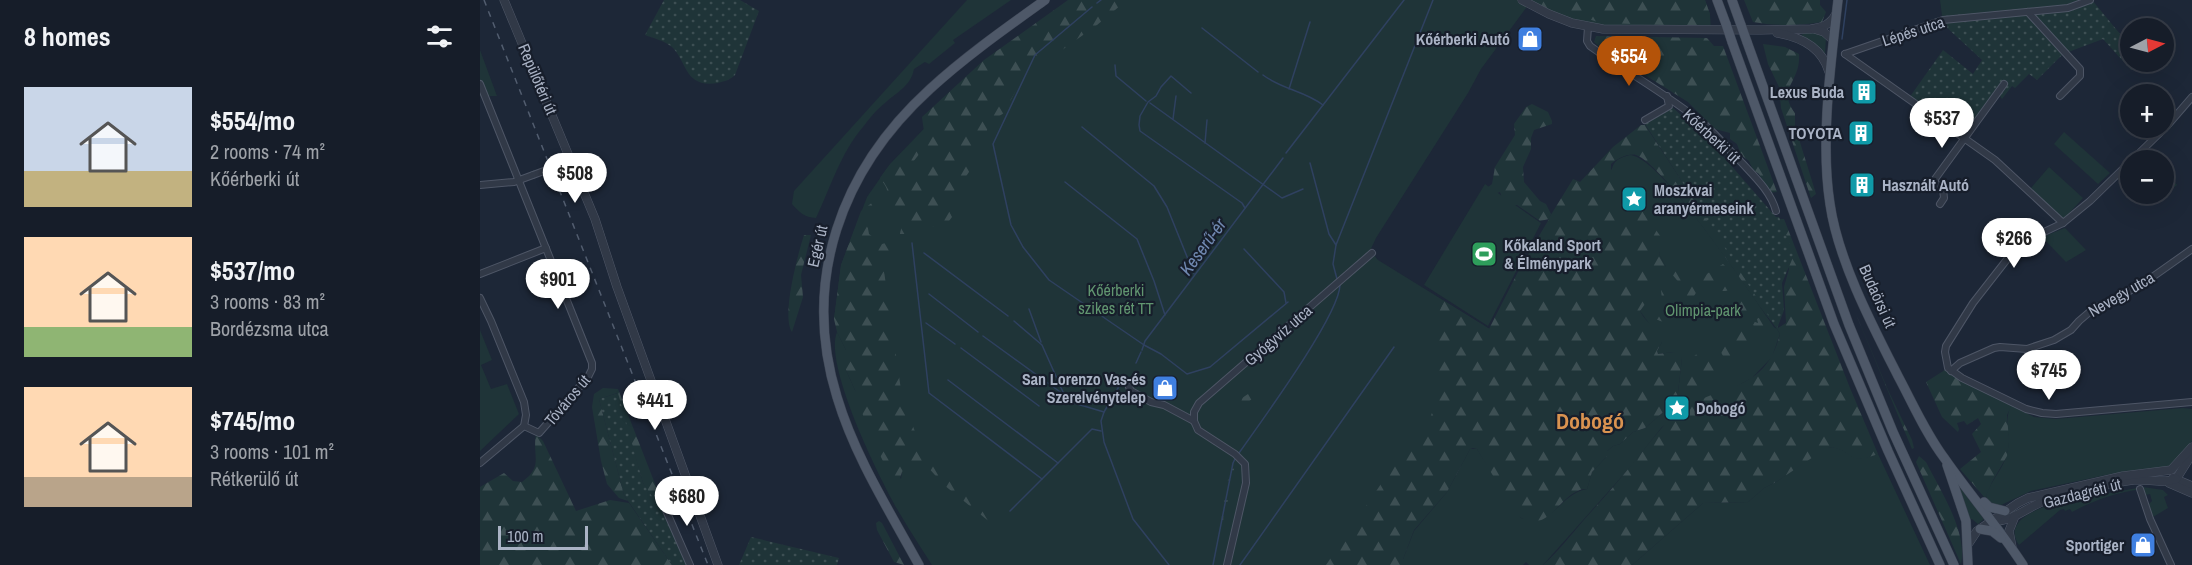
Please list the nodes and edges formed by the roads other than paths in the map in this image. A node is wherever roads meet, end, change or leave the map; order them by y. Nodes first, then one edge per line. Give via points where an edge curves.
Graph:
1 (504, 0) edge
2 (1046, 0) edge
3 (1522, 0) edge
4 (1717, 0) edge
5 (1732, 0) edge
6 (1838, 0) edge
7 (2090, 0) edge
8 (1837, 12) junction
9 (2028, 12) junction
10 (1588, 27) junction
11 (1811, 29) junction
12 (1761, 30) junction
13 (1833, 40) junction
14 (1830, 80) junction
15 (480, 84) edge
16 (2004, 84) dead end
17 (1666, 95) junction
18 (482, 96) edge
19 (2060, 96) dead end
20 (2192, 97) edge
21 (1644, 120) dead end
22 (1965, 139) junction
23 (2142, 150) edge
24 (572, 160) junction
25 (2120, 172) edge
26 (519, 181) junction
27 (480, 185) edge
28 (1940, 204) dead end
29 (1776, 211) dead end
30 (2063, 223) junction
31 (546, 248) junction
32 (2192, 249) edge
33 (1372, 253) dead end
34 (480, 274) edge
35 (480, 298) edge
36 (1951, 370) junction
37 (1129, 387) dead end
38 (2192, 402) edge
39 (1194, 421) junction
40 (524, 426) junction
41 (2190, 451) edge
42 (1945, 460) junction
43 (2186, 463) junction
44 (480, 464) edge
45 (2145, 473) junction
46 (2172, 481) junction
47 (2192, 486) edge
48 (1967, 487) junction
49 (2140, 489) dead end
50 (2192, 493) edge
51 (662, 499) dead end
52 (2005, 511) junction
53 (2015, 516) junction
54 (1992, 521) junction
55 (1980, 529) junction
56 (1969, 543) junction
57 (2011, 547) junction
58 (918, 564) edge
59 (690, 565) edge
60 (718, 565) edge
61 (1227, 565) edge
62 (1940, 565) edge
63 (1954, 565) edge
64 (1968, 565) edge
65 (2023, 565) edge
66 (2171, 565) edge

1 - 24 street, Repülőtéri út
2 - 58 main road, Egér út via 929,89 894,126 855,184 830,249 824,287 824,329 837,398 867,471
3 - 10 street
4 - 62 main road, bridge via 1834,324
5 - 63 main road, bridge via 1849,325
6 - 8 main road, Budaörsi út
7 - 9 street, Lépés utca via 2068,8
8 - 11 street via 1828,24
8 - 13 main road, Budaörsi út
9 - 19 street via 2080,69 2079,76
9 - 22 street, Lépés utca via 1942,20 1845,54
10 - 12 street
10 - 17 street, Kőérberki út via 1590,46
11 - 12 street
11 - 13 street via 1824,32
12 - 14 street via 1808,43 1827,64
13 - 14 main road, Budaörsi út
14 - 42 main road, Budaörsi út via 1827,184 1836,229 1864,306
15 - 18 street, Tóváros út
16 - 22 street
17 - 21 street via 1669,106
17 - 29 street, Kőérberki út via 1706,125 1760,183
18 - 26 street, Tóváros út
20 - 23 street
22 - 28 street via 1935,179 1943,189
22 - 30 street via 2013,174
24 - 26 street, bridge
24 - 60 street, Repülőtéri út
25 - 30 street
26 - 27 street
26 - 31 street, Tóváros út
30 - 36 street via 2019,244 1990,280 1946,346 1945,359
31 - 34 street
31 - 40 street, Tóváros út via 592,369 538,433
32 - 36 street, Nevegy utca via 2151,278 2093,309 2054,340 2027,349 1994,348
33 - 39 street, Gyógyvíz utca via 1200,404
35 - 40 street via 524,402
36 - 38 street via 2026,409 2042,413
37 - 39 street via 1150,402
39 - 61 street via 1198,430 1238,456 1245,465 1246,483
40 - 44 street
41 - 43 street
41 - 45 street, Gazdagréti út via 2171,470
41 - 46 street
42 - 48 main road, Budaörsi út
42 - 56 main road via 1965,516
43 - 46 street
43 - 47 street via 2185,475
45 - 46 street, Gazdagréti út
45 - 52 street, Gazdagréti út via 2042,494
46 - 47 street
46 - 50 street
46 - 53 street, Gazdagréti út via 2133,480 2044,500
48 - 52 main road via 1989,507
48 - 54 main road, Budaörsi út
49 - 66 street
51 - 59 street
52 - 54 street, Gazdagréti út
53 - 54 street, Gazdagréti út
53 - 57 street via 2009,531
54 - 55 street, Gazdagréti út
54 - 57 main road, Budaörsi út
55 - 56 street, Gazdagréti út
55 - 57 main road via 1992,531
56 - 64 main road
57 - 65 main road, Budaörsi út

